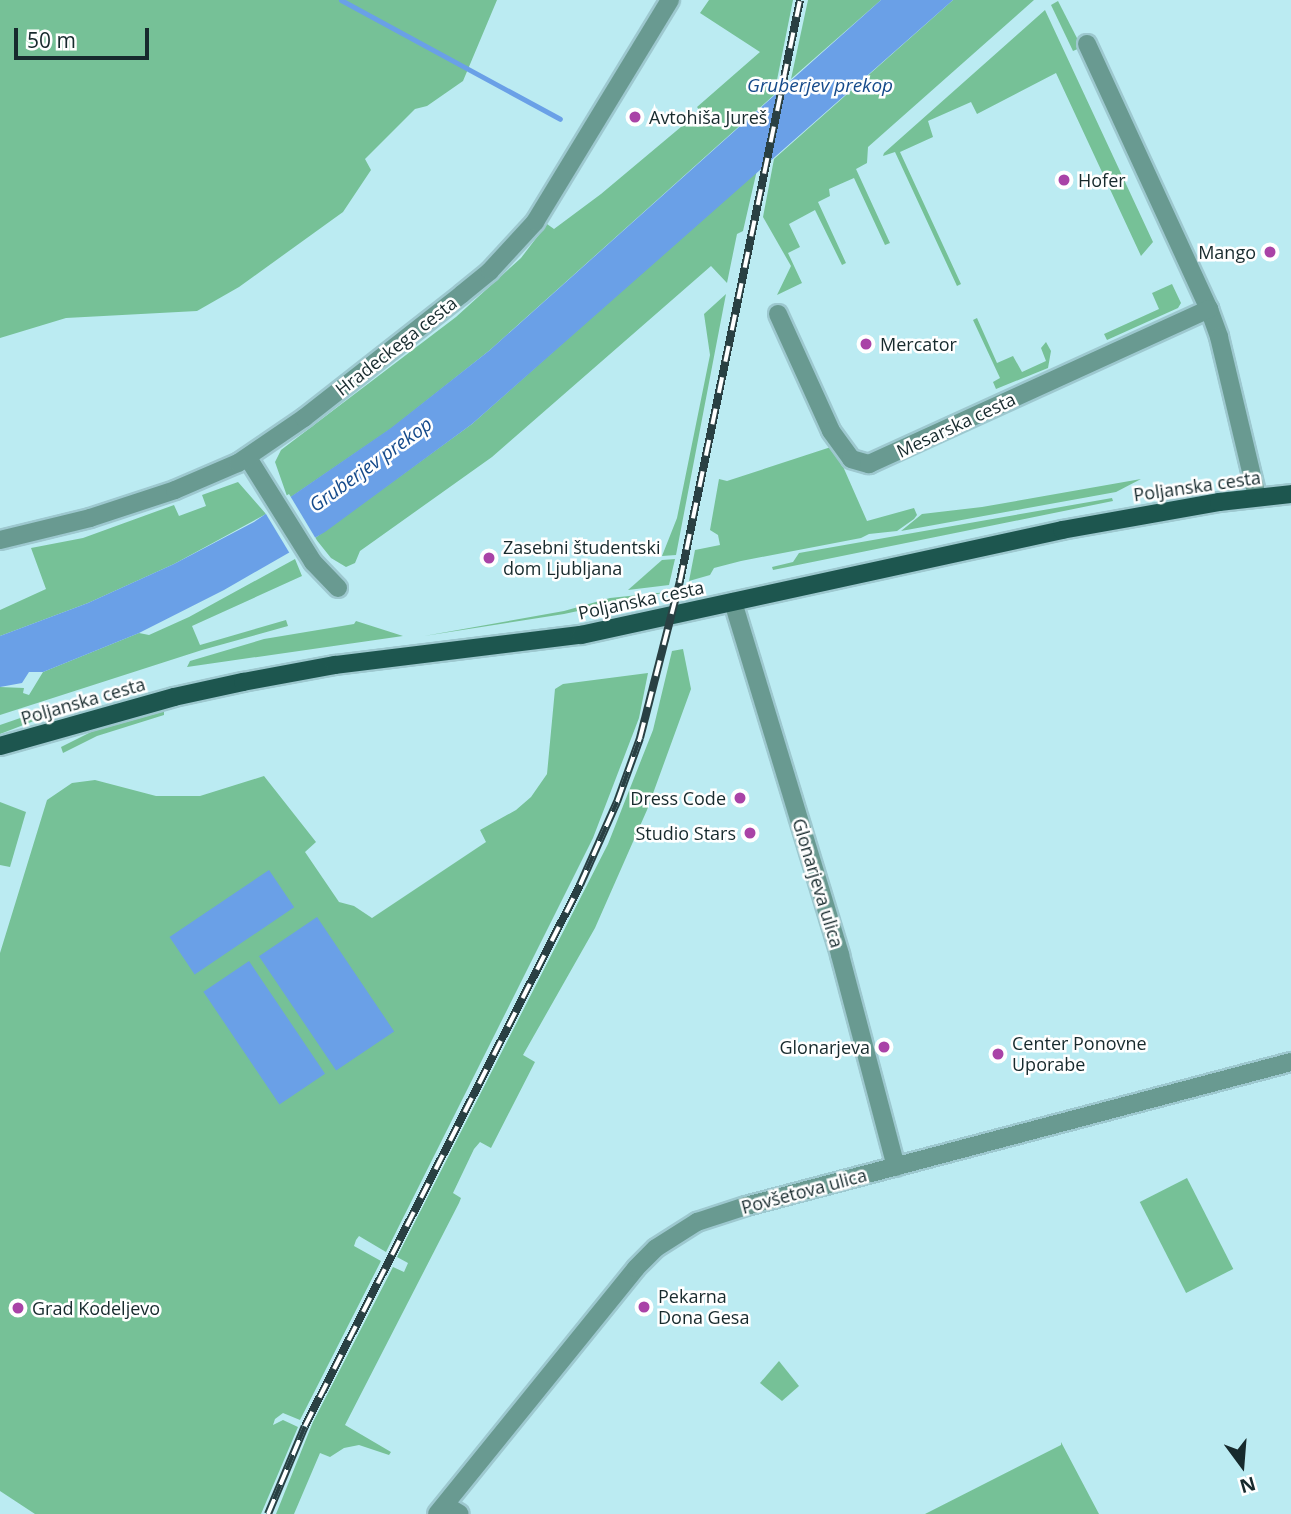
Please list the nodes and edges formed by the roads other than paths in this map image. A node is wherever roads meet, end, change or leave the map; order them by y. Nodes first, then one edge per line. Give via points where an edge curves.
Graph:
1 (670, 0) edge
2 (1087, 44) dead end
3 (1209, 309) junction
4 (778, 314) dead end
5 (254, 466) junction
6 (1291, 494) edge
7 (1257, 497) junction
8 (0, 540) edge
9 (338, 588) dead end
10 (733, 602) junction
11 (0, 746) edge
12 (1291, 1062) edge
13 (896, 1167) junction
14 (447, 1511) edge

1 - 5 street, Hradeckega cesta via 584,145 521,239 462,294
2 - 3 street
3 - 4 street, Mesarska cesta via 869,464 851,459 831,431
3 - 7 street
5 - 8 street, Hradeckega cesta via 90,518
5 - 9 street via 317,567
6 - 7 main road, Poljanska cesta
7 - 10 main road, Poljanska cesta via 1062,530
10 - 11 main road, Poljanska cesta via 581,635 360,661 243,682
10 - 13 street, Glonarjeva ulica via 837,942
12 - 13 street, Povšetova ulica
13 - 14 street, Povšetova ulica via 719,1214 656,1248 618,1290

